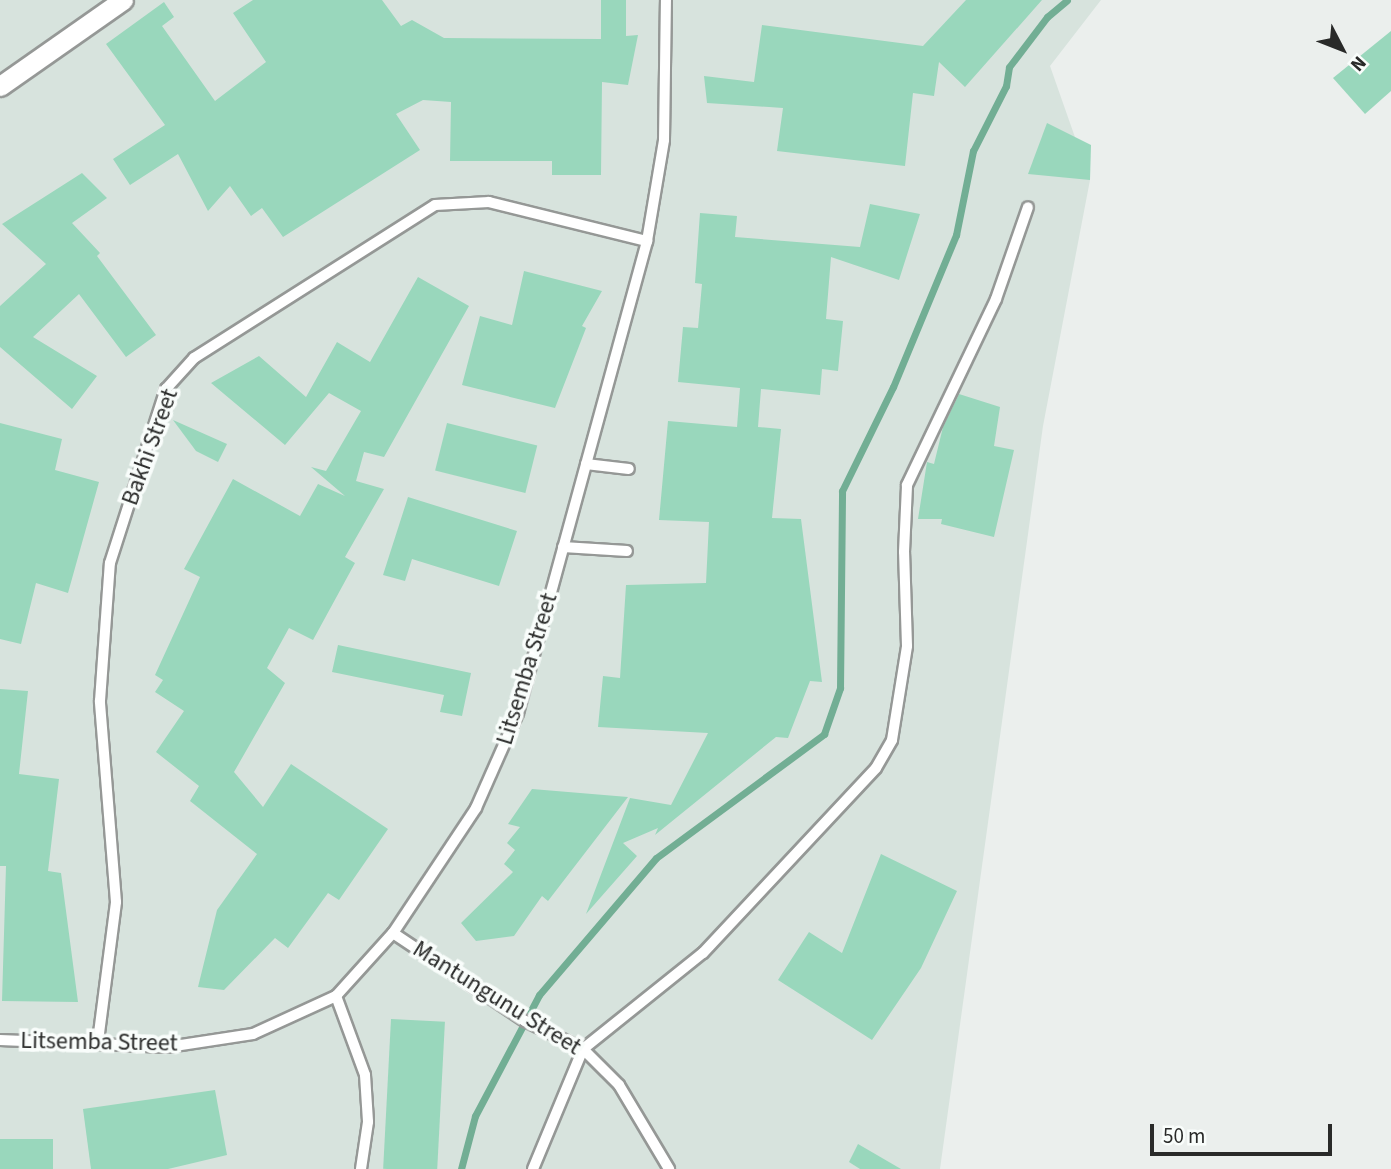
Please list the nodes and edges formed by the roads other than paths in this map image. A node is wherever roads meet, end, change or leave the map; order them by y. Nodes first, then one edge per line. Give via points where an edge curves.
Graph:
1 (123, 0) edge
2 (666, 0) edge
3 (0, 86) edge
4 (1028, 206) dead end
5 (647, 242) junction
6 (586, 464) junction
7 (629, 469) dead end
8 (563, 547) junction
9 (626, 551) dead end
10 (393, 933) junction
11 (336, 996) junction
12 (0, 1040) edge
13 (98, 1041) junction
14 (583, 1049) junction
15 (361, 1169) edge
16 (533, 1169) edge
17 (668, 1169) edge

1 - 3 street
2 - 5 lane, Litsemba Street via 664,140
4 - 14 lane via 996,299 907,485 906,646 892,740 876,768 703,953
5 - 6 lane, Litsemba Street
5 - 13 lane, Bakhi Street via 489,202 435,205 194,358 166,389 110,563 100,701 116,902
6 - 7 lane
6 - 8 lane, Litsemba Street
8 - 9 lane
8 - 10 lane, Litsemba Street via 518,713 476,808
10 - 11 lane, Litsemba Street
10 - 14 lane, Mantungunu Street via 525,1021
11 - 13 lane, Litsemba Street via 253,1034 169,1047
11 - 15 lane via 365,1075 368,1122
12 - 13 lane, Litsemba Street
14 - 16 lane
14 - 17 lane, Mantungunu Street via 619,1085

